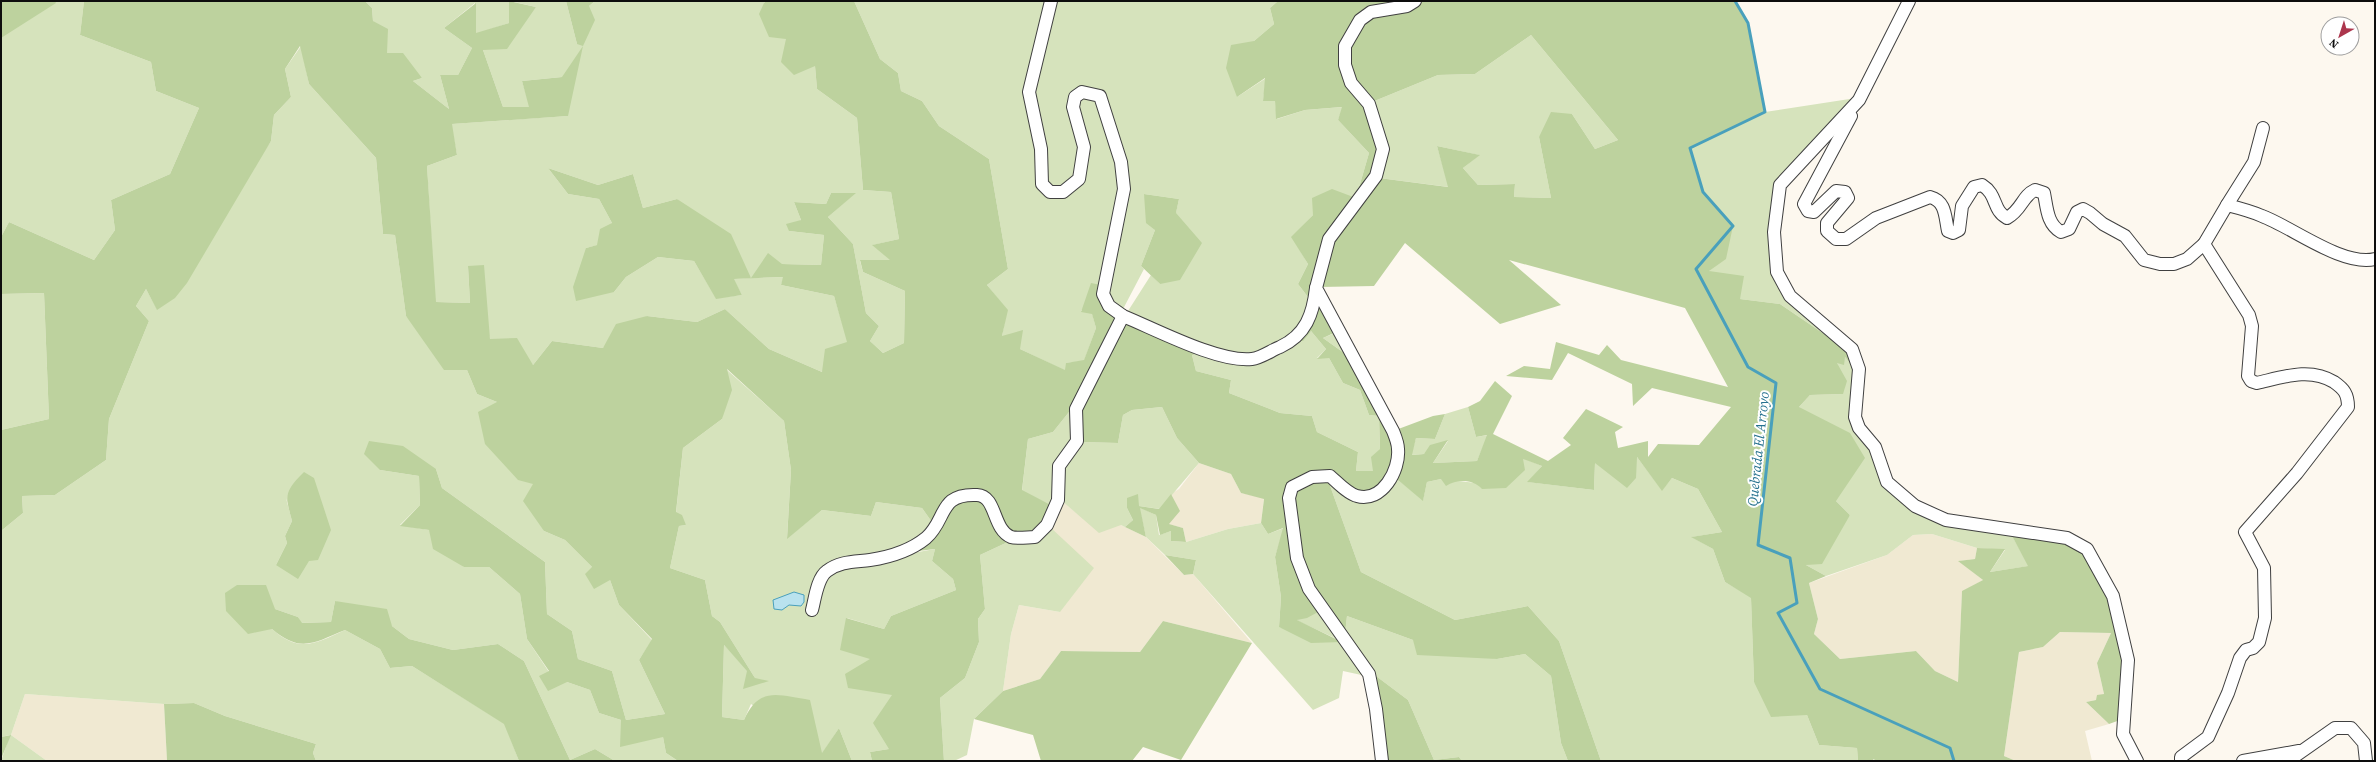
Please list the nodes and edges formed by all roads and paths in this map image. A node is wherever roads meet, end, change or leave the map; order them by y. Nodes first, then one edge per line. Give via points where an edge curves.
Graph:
1 (1051, 1) edge
2 (1416, 1) edge
3 (1909, 1) edge
4 (1859, 100) junction
5 (2263, 128) dead end
6 (2227, 204) junction
7 (2204, 244) junction
8 (2375, 259) edge
9 (1316, 288) junction
10 (1123, 316) junction
11 (812, 610) dead end
12 (2301, 751) junction
13 (1382, 761) edge
14 (2137, 761) edge
15 (2181, 761) edge
16 (2243, 761) edge
17 (2288, 761) edge
18 (2366, 761) edge

1 - 10 street via 1029,92 1041,149 1042,184 1050,192 1063,192 1079,179 1084,148 1073,107 1075,97 1082,92 1100,96 1121,162 1124,189 1103,294 1109,306
2 - 9 street via 1407,6 1371,12 1360,20 1346,46 1345,65 1351,83 1369,104 1383,149 1376,176 1329,239
3 - 4 street
4 - 7 street via 1804,204 1808,211 1814,212 1836,191 1845,192 1848,198 1827,223 1827,231 1836,239 1846,239 1876,218 1930,197 1938,199 1942,205 1948,231 1953,233 1959,230 1962,206 1974,187 1982,185 1990,191 2000,214 2007,218 2016,213 2028,193 2035,190 2044,193 2050,220 2054,228 2061,232 2069,229 2077,212 2083,209 2090,212 2103,224 2125,236 2144,260 2174,264 2187,259
4 - 14 street via 1780,185 1774,232 1777,272 1790,296 1852,349 1859,369 1855,416 1859,428 1875,447 1887,482 1915,506 1946,520 2066,538 2087,550 2113,596 2128,660 2123,734
5 - 6 street via 2254,162
6 - 7 street
6 - 8 street via 2263,216 2309,241 2350,258
7 - 15 street via 2249,315 2252,326 2248,376 2251,381 2256,383 2292,375 2322,374 2342,387 2348,396 2348,407 2297,473 2247,527 2246,536 2264,568 2265,618 2259,642 2246,650 2240,658 2228,694 2208,737 2181,757
9 - 10 street via 1314,309 1305,327 1287,344 1253,359 1222,355
9 - 13 street via 1393,431 1398,448 1392,475 1379,493 1367,498 1356,496 1330,476 1312,477 1292,487 1289,498 1297,558 1309,589 1369,674
10 - 11 street via 1076,409 1077,441 1059,466 1058,500 1047,525 1035,537 1012,537 1001,531 992,506 986,498 978,495 954,500 945,506 937,527 925,539 901,553 850,561 826,571 818,587
12 - 16 street
12 - 17 street
12 - 18 street via 2334,728 2351,728 2364,743

